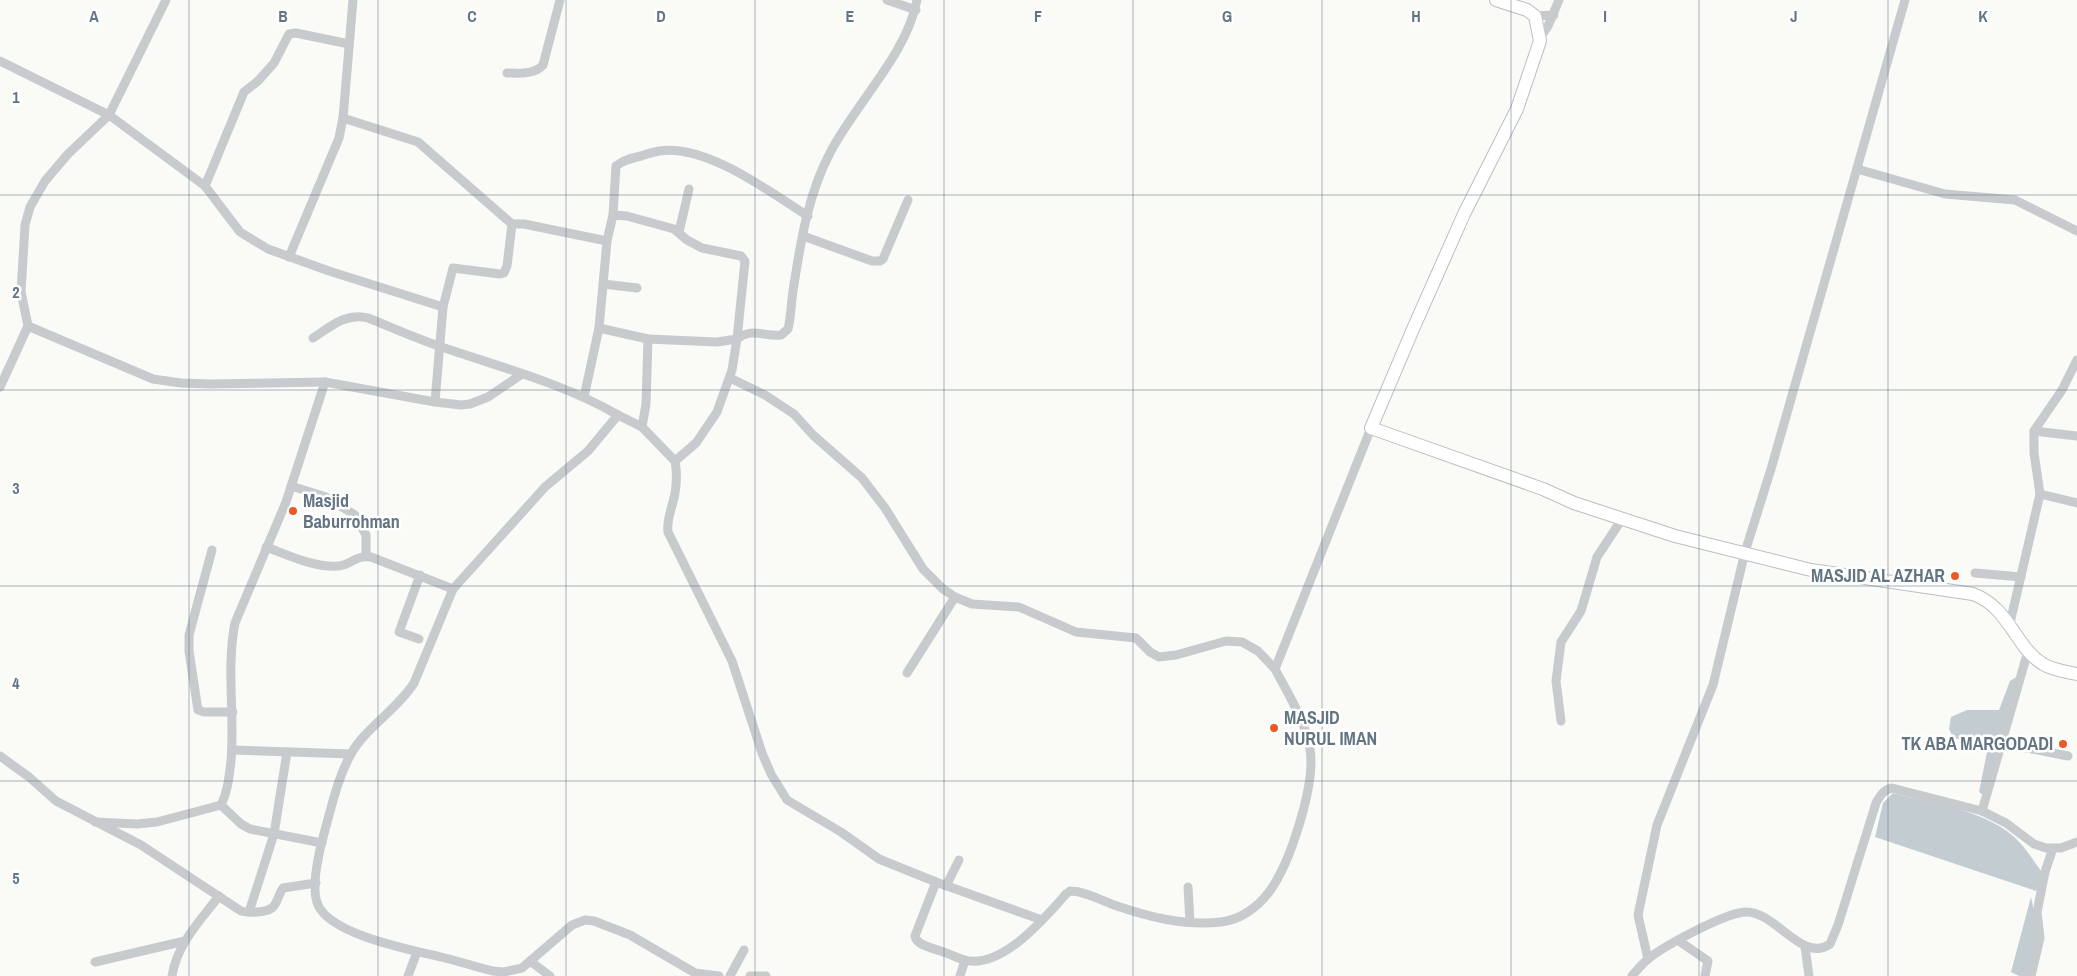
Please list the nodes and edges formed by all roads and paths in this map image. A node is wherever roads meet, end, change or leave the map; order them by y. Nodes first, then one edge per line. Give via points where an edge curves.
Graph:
1 (166, 0) edge
2 (353, 0) edge
3 (560, 0) edge
4 (888, 0) edge
5 (918, 0) edge
6 (1496, 0) edge
7 (1559, 0) edge
8 (1906, 0) edge
9 (916, 10) junction
10 (1554, 15) junction
11 (1535, 16) junction
12 (1540, 38) junction
13 (349, 44) junction
14 (0, 61) edge
15 (507, 73) dead end
16 (109, 115) junction
17 (343, 118) junction
18 (1857, 169) junction
19 (205, 186) junction
20 (689, 189) dead end
21 (908, 200) dead end
22 (613, 215) junction
23 (808, 216) junction
24 (512, 224) junction
25 (2077, 231) edge
26 (679, 232) junction
27 (803, 236) junction
28 (607, 241) junction
29 (288, 257) junction
30 (603, 284) junction
31 (637, 288) dead end
32 (443, 307) junction
33 (28, 326) junction
34 (600, 328) junction
35 (313, 338) dead end
36 (648, 339) junction
37 (737, 339) junction
38 (440, 347) junction
39 (2077, 360) edge
40 (522, 374) junction
41 (730, 378) junction
42 (324, 382) junction
43 (0, 387) edge
44 (584, 397) junction
45 (435, 402) junction
46 (618, 415) junction
47 (642, 427) junction
48 (1371, 428) junction
49 (2034, 431) junction
50 (2077, 436) edge
51 (675, 461) junction
52 (291, 486) junction
53 (2040, 494) junction
54 (2077, 502) edge
55 (1622, 519) junction
56 (266, 547) junction
57 (212, 550) dead end
58 (1745, 552) junction
59 (366, 556) junction
60 (1974, 573) dead end
61 (420, 575) junction
62 (2021, 578) junction
63 (453, 589) junction
64 (955, 596) junction
65 (2010, 623) junction
66 (419, 639) dead end
67 (2028, 651) junction
68 (1275, 669) junction
69 (907, 673) dead end
70 (2077, 674) edge
71 (233, 712) junction
72 (1562, 721) dead end
73 (2002, 743) junction
74 (232, 750) junction
75 (287, 752) junction
76 (351, 754) junction
77 (0, 756) edge
78 (2068, 756) dead end
79 (221, 806) junction
80 (1982, 811) junction
81 (95, 822) junction
82 (137, 824) junction
83 (274, 834) junction
84 (130, 839) junction
85 (2077, 842) edge
86 (322, 843) junction
87 (2053, 848) junction
88 (958, 860) dead end
89 (316, 882) junction
90 (936, 882) junction
91 (946, 886) junction
92 (1188, 888) dead end
93 (220, 896) junction
94 (250, 912) junction
95 (1042, 920) junction
96 (1190, 922) junction
97 (185, 941) junction
98 (1679, 941) junction
99 (1805, 947) junction
100 (744, 950) dead end
101 (417, 952) junction
102 (1648, 959) junction
103 (965, 960) junction
104 (530, 961) junction
105 (95, 962) dead end
106 (172, 976) edge
107 (408, 976) edge
108 (550, 976) edge
109 (719, 976) edge
110 (730, 976) edge
111 (750, 976) edge
112 (766, 976) edge
113 (960, 976) edge
114 (1632, 976) edge
115 (1705, 976) edge
116 (1809, 976) edge
117 (2031, 976) edge

1 - 16 street
2 - 13 street
3 - 15 street via 543,65 531,72
4 - 9 street
5 - 9 street
6 - 11 street via 1527,10
7 - 10 street
8 - 18 street
9 - 23 street via 905,38 831,151
10 - 11 street
10 - 12 street
11 - 12 street
12 - 48 street via 1517,110 1464,214
13 - 17 street
13 - 19 street via 289,34 274,63 244,92
14 - 16 street
16 - 19 street
16 - 33 street via 68,154 45,181 30,206 25,226 21,292
17 - 24 street via 418,142
17 - 29 street via 332,154
18 - 25 street via 1946,194 2015,200
18 - 58 street
19 - 29 street via 240,232
20 - 26 street
21 - 27 street via 880,261
22 - 23 street via 616,166 622,161 660,150 699,154 747,178
22 - 26 street via 636,218
22 - 28 street
23 - 27 street
24 - 28 street
24 - 32 street via 508,266 504,273 453,268
26 - 37 street via 702,248 744,259
27 - 37 street via 788,329 782,335 752,332
28 - 30 street
29 - 32 street
30 - 31 street
30 - 34 street
32 - 38 street
33 - 42 street via 160,380 210,384
33 - 43 street
34 - 36 street
34 - 44 street
35 - 38 street via 338,321 361,316
36 - 37 street via 717,342
36 - 47 street
37 - 41 street
38 - 40 street
38 - 45 street
39 - 49 street via 2062,390
40 - 44 street
40 - 45 street via 488,398 470,404
41 - 51 street via 706,430
41 - 64 street via 766,395 794,414 862,478 923,569
42 - 45 street
42 - 52 street
44 - 46 street
46 - 47 street
46 - 63 street via 588,451 545,487
47 - 51 street
48 - 55 street
48 - 68 street
49 - 50 street
49 - 53 street
51 - 90 street via 676,492 668,532 732,662 762,753 787,800 879,859
52 - 56 street
52 - 59 street via 326,497 355,515 366,535
53 - 54 street
53 - 62 street
55 - 58 street via 1675,536
55 - 72 street via 1597,557 1581,611 1562,642 1556,681
56 - 59 street via 304,560 336,566
56 - 71 street via 235,623 231,643
57 - 71 street via 190,625 190,651 198,710
58 - 65 street via 1811,570 1973,594 1987,600
58 - 102 street via 1713,684 1656,825 1638,916
59 - 61 street
60 - 62 street
61 - 63 street
61 - 66 street via 399,632
62 - 65 street
63 - 76 street via 414,684
64 - 68 street via 972,604 1019,607 1076,632 1136,638 1159,657 1226,641 1242,642 1258,651
64 - 69 street
65 - 67 street
67 - 70 street via 2046,666
67 - 73 street
68 - 96 street via 1294,704 1310,748 1310,779 1302,814 1277,880 1258,904 1235,919
71 - 74 street
73 - 78 street
73 - 80 street
74 - 75 street
74 - 79 street via 228,787
75 - 76 street
75 - 83 street
76 - 86 street
77 - 81 street via 56,801
79 - 82 street via 173,819
79 - 83 street via 250,829
80 - 87 street via 2006,823 2034,844
80 - 99 street via 1892,788 1884,791 1876,803 1833,940 1820,949
81 - 82 street
81 - 84 street
82 - 84 street
83 - 86 street
83 - 94 street
84 - 93 street
85 - 87 street
86 - 89 street
87 - 117 street via 2038,912 2040,938
88 - 91 street
89 - 94 street via 283,888 272,908
89 - 101 street via 318,907 336,922 374,941
90 - 91 street
90 - 103 street via 916,939 922,945
91 - 95 street
92 - 96 street
93 - 94 street via 241,911
93 - 97 street
95 - 96 street via 1066,894 1074,891 1153,918
95 - 103 street via 1000,955
97 - 105 street
97 - 106 street
98 - 99 street via 1715,922 1746,912 1768,920
98 - 102 street
98 - 115 street via 1708,962
99 - 116 street
100 - 110 street
101 - 104 street via 504,972 522,968
101 - 107 street
102 - 114 street
103 - 113 street
104 - 108 street
104 - 109 street via 572,925 585,920 630,935 696,973
111 - 112 street

